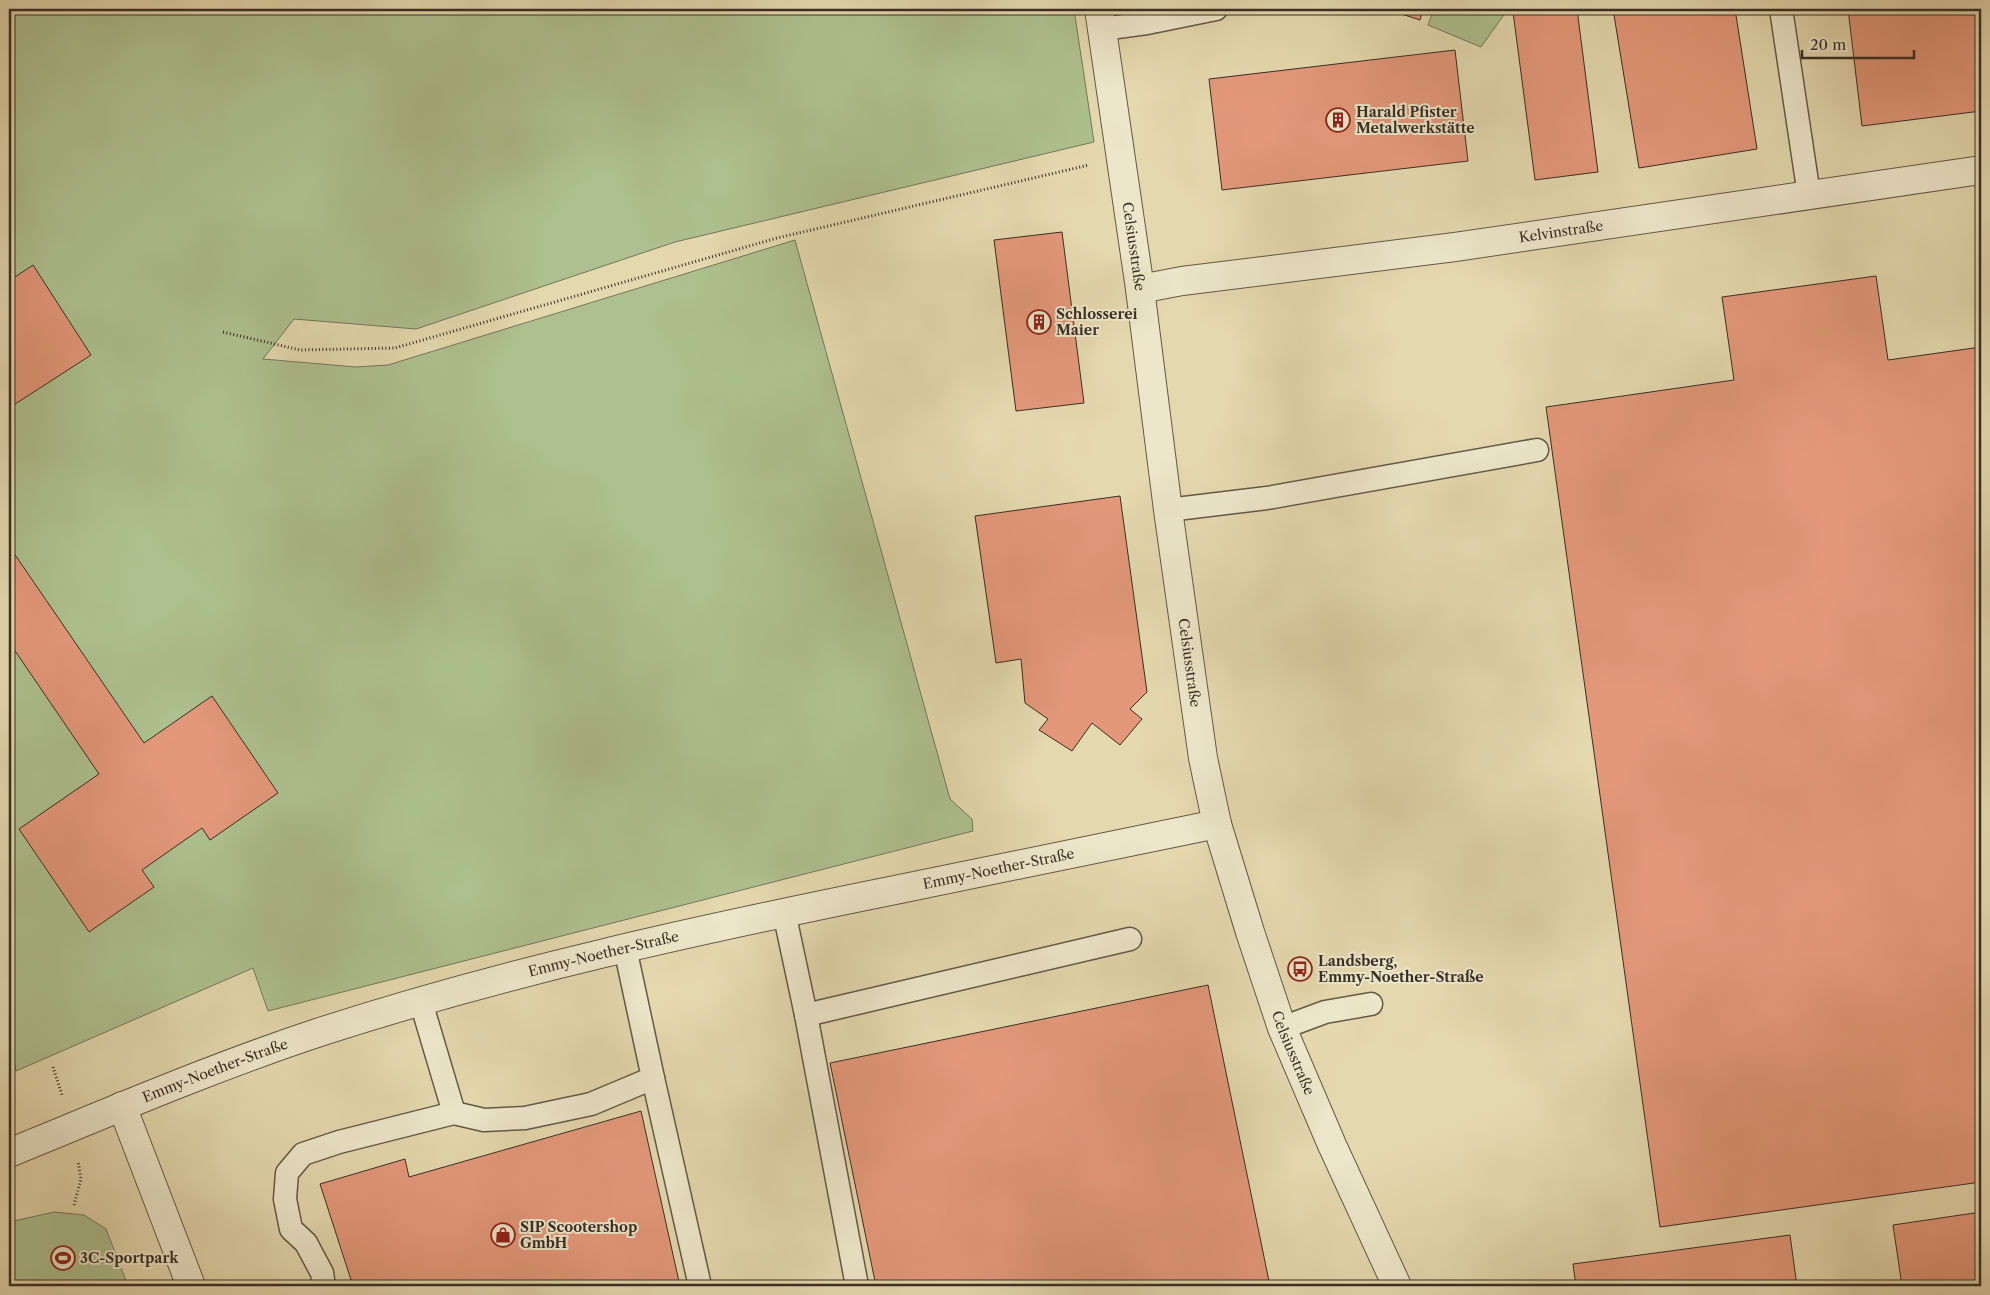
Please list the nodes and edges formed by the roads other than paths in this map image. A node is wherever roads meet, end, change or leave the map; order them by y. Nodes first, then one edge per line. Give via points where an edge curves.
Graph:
1 (1216, 9) edge
2 (1781, 9) edge
3 (1101, 19) edge
4 (1981, 170) edge
5 (1809, 195) junction
6 (1140, 289) junction
7 (1537, 450) dead end
8 (1168, 510) junction
9 (1217, 824) junction
10 (784, 912) junction
11 (1130, 939) dead end
12 (625, 948) junction
13 (421, 1002) junction
14 (1371, 1004) dead end
15 (806, 1015) junction
16 (1282, 1028) junction
17 (653, 1078) junction
18 (122, 1106) junction
19 (454, 1113) junction
20 (9, 1153) edge
21 (191, 1286) edge
22 (324, 1286) edge
23 (700, 1286) edge
24 (857, 1286) edge
25 (1397, 1286) edge

1 - 3 lane via 1147,23
2 - 5 lane
3 - 6 street, Celsiusstraße
4 - 5 street, Kelvinstraße
5 - 6 street, Kelvinstraße
6 - 8 street, Celsiusstraße
7 - 8 lane via 1267,498
8 - 9 street, Celsiusstraße via 1203,758
9 - 10 street, Emmy-Noether-Straße
9 - 16 street, Celsiusstraße
10 - 12 street, Emmy-Noether-Straße
10 - 15 lane
11 - 15 lane
12 - 13 street, Emmy-Noether-Straße
12 - 17 lane
13 - 18 street, Emmy-Noether-Straße via 320,1032
13 - 19 lane
14 - 16 lane via 1325,1012
15 - 24 lane
16 - 25 street, Celsiusstraße
17 - 19 lane via 591,1104 525,1118 484,1120
17 - 23 lane
18 - 20 street, Emmy-Noether-Straße
18 - 21 street
19 - 22 lane via 303,1154 287,1173 285,1198 291,1229 306,1243 322,1273

